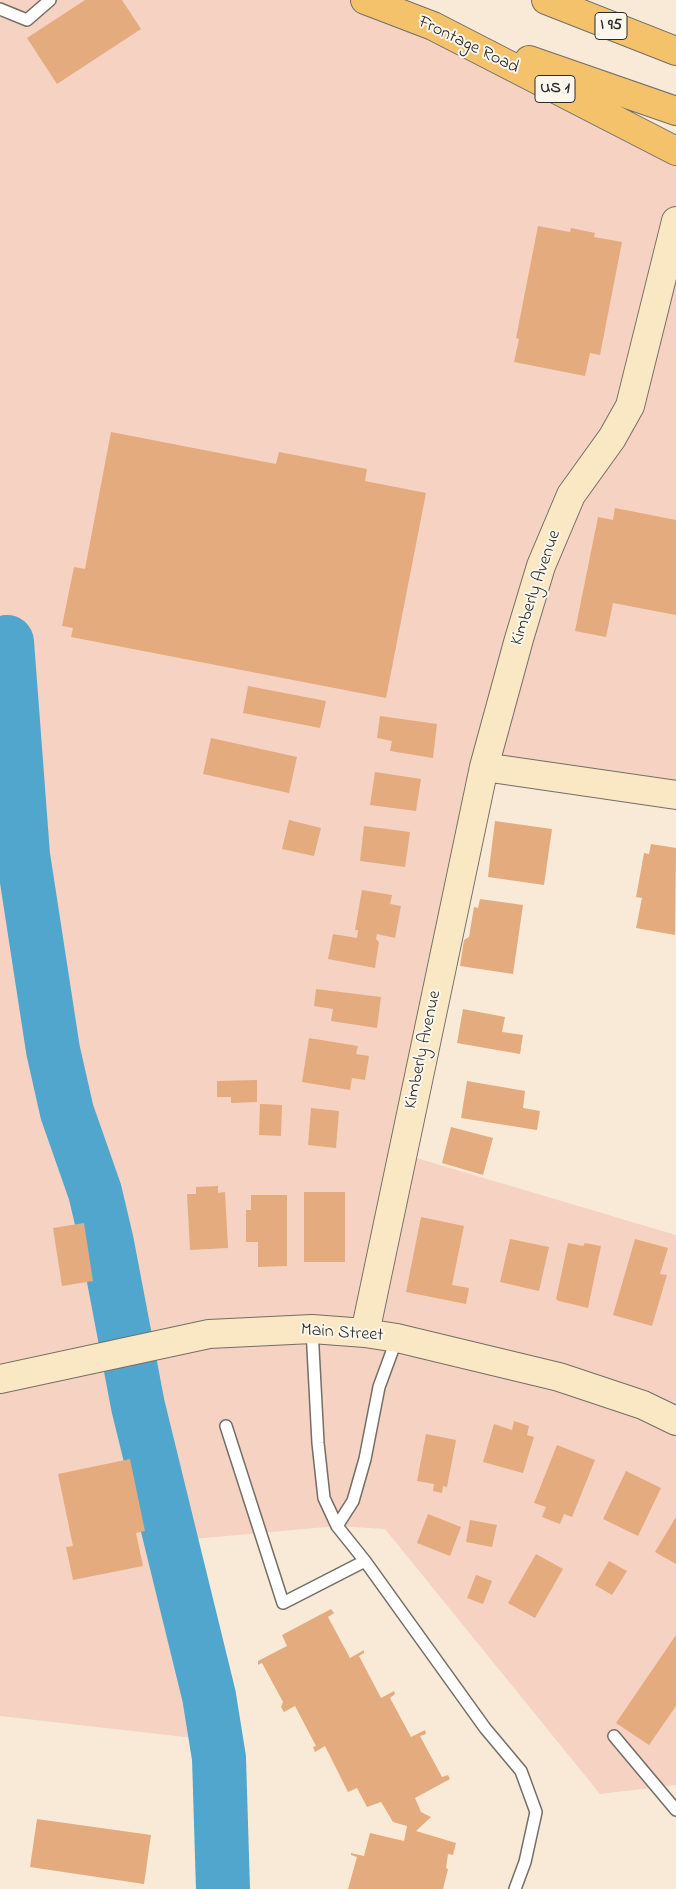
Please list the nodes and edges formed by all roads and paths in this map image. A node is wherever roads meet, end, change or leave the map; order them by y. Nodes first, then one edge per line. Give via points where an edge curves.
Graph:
1 (50, 0) edge
2 (365, 0) edge
3 (546, 0) edge
4 (0, 9) edge
5 (433, 26) junction
6 (676, 51) edge
7 (676, 111) edge
8 (676, 151) edge
9 (676, 221) edge
10 (484, 767) junction
11 (676, 796) edge
12 (312, 1329) junction
13 (365, 1333) junction
14 (397, 1338) junction
15 (0, 1380) edge
16 (676, 1421) edge
17 (226, 1426) dead end
18 (337, 1526) junction
19 (365, 1561) junction
20 (614, 1736) dead end
21 (676, 1810) edge
22 (515, 1889) edge

1 - 4 lane via 27,20
2 - 5 highway, Frontage Road / US 1
3 - 6 highway, I 95
5 - 7 highway
5 - 8 highway, Frontage Road / US 1
9 - 10 street, Kimberly Avenue via 630,406 612,438 571,495 541,566
10 - 11 street
10 - 13 street, Kimberly Avenue
12 - 13 street, Main Street
12 - 15 street, Main Street via 209,1334
12 - 18 lane via 324,1498
13 - 14 street, Main Street
14 - 16 street, Main Street via 559,1377 643,1405
14 - 18 lane via 379,1386 353,1501
17 - 19 lane via 283,1603
18 - 19 lane
19 - 22 lane via 485,1728 521,1771 536,1812 525,1862
20 - 21 lane

